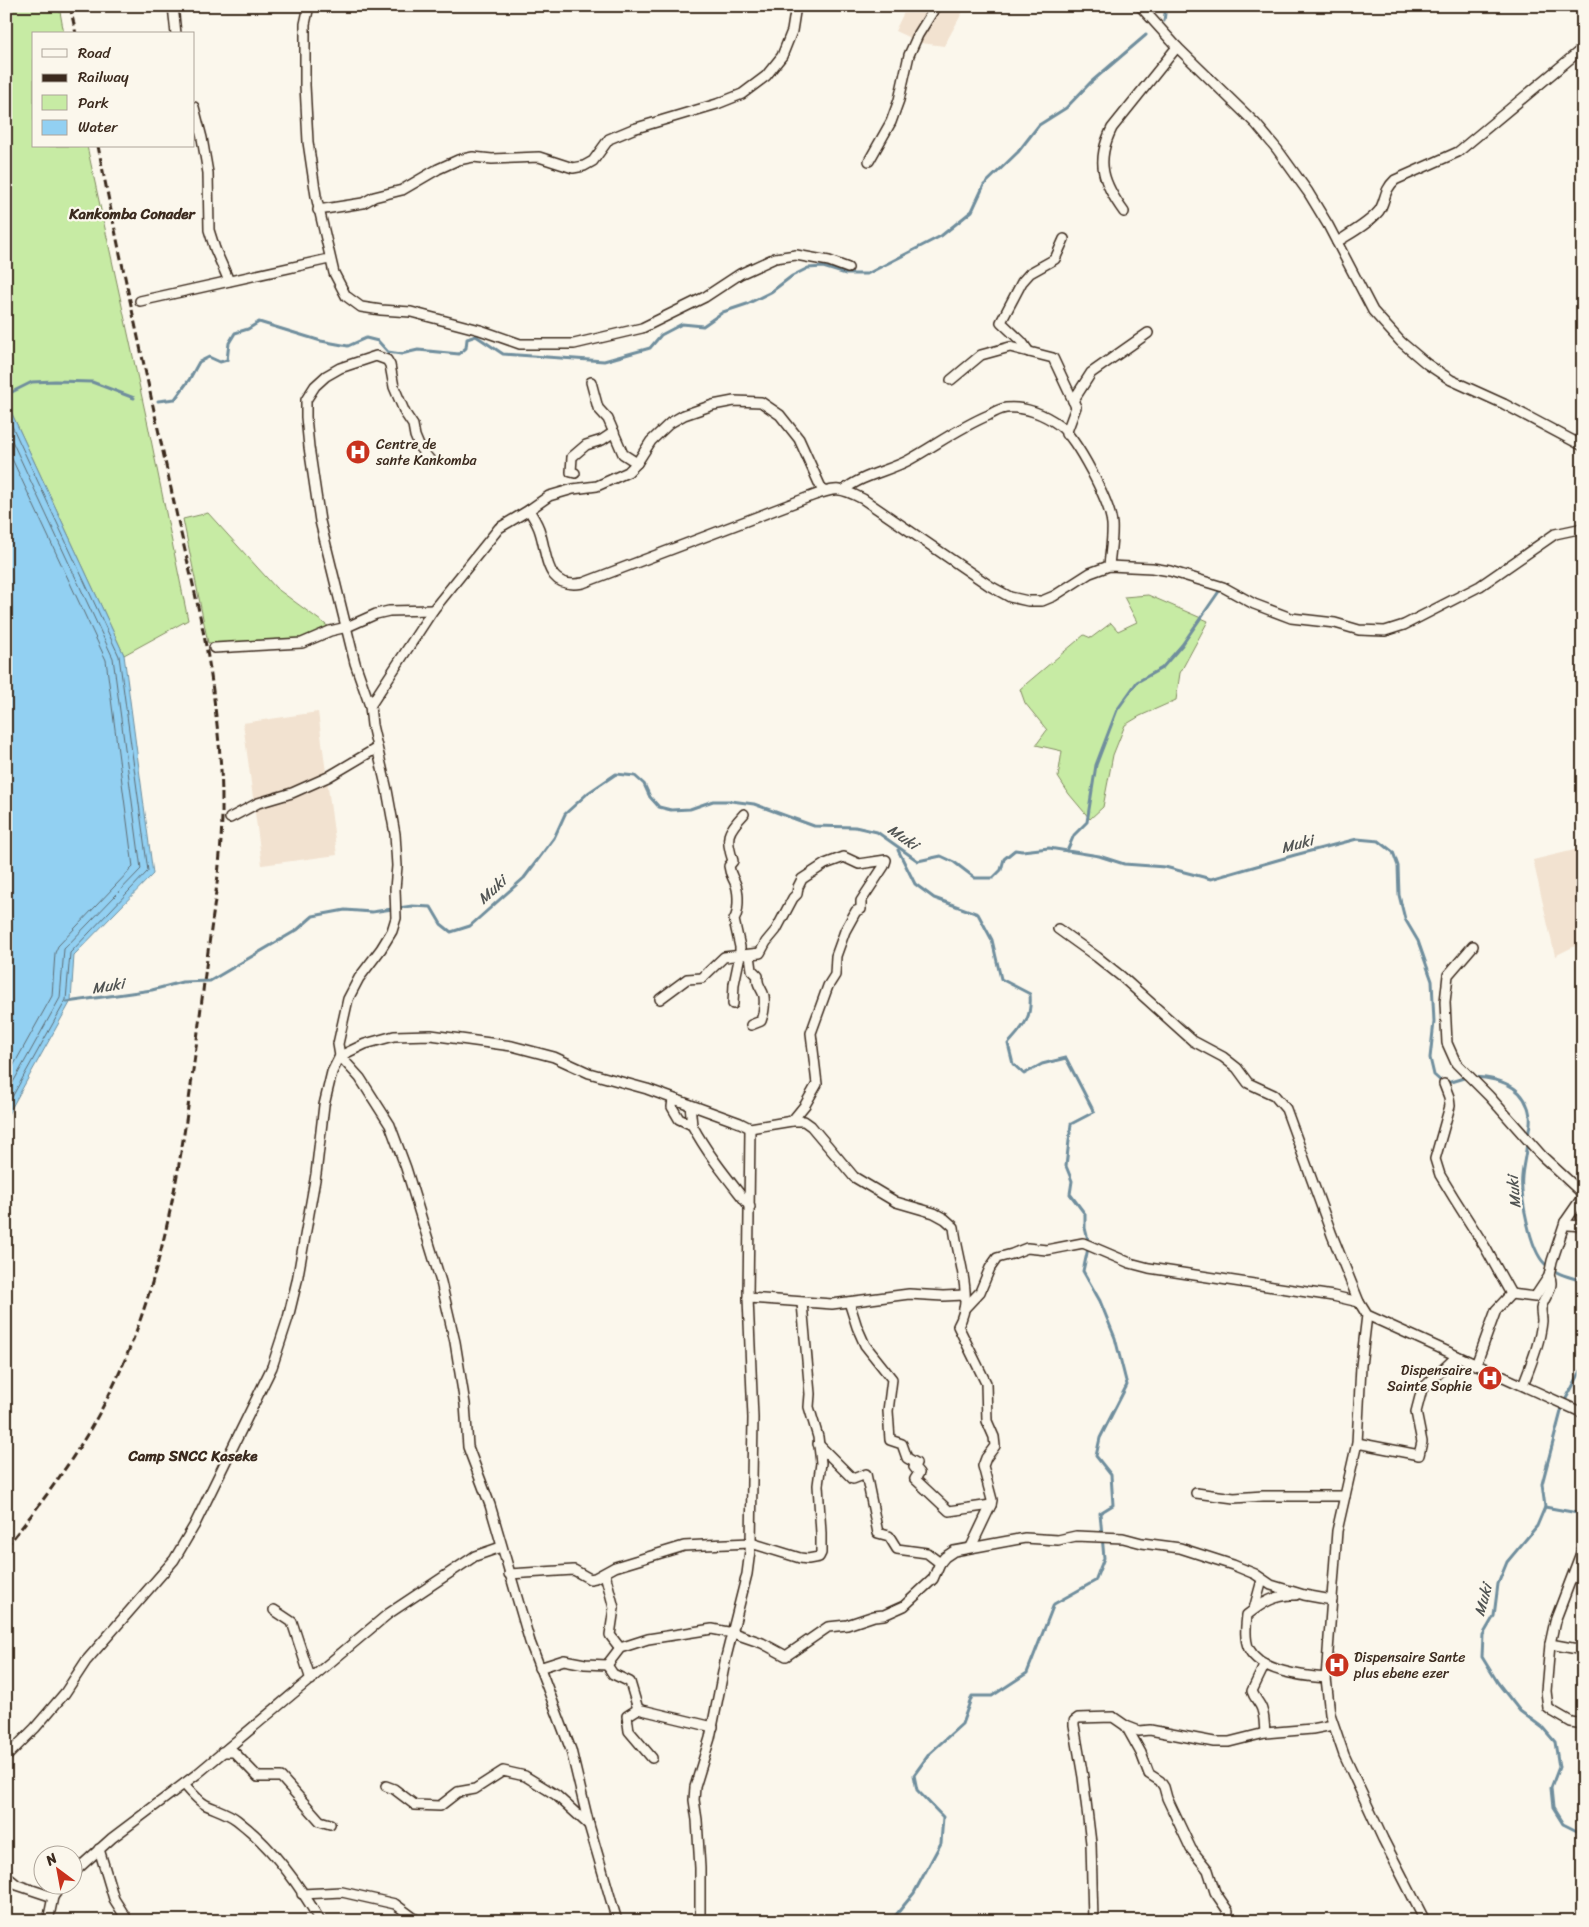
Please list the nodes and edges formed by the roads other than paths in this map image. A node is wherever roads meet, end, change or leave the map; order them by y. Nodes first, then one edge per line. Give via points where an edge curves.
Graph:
1 (173, 6) edge
2 (309, 6) edge
3 (793, 6) edge
4 (936, 6) edge
5 (1140, 6) edge
6 (176, 32) edge
7 (1177, 48) junction
8 (1583, 48) edge
9 (195, 111) edge
10 (870, 161) dead end
11 (318, 210) junction
12 (1124, 212) dead end
13 (1064, 239) dead end
14 (1337, 242) junction
15 (330, 259) junction
16 (848, 268) dead end
17 (230, 281) junction
18 (140, 301) dead end
19 (1148, 333) dead end
20 (1030, 352) junction
21 (951, 380) dead end
22 (591, 382) dead end
23 (1073, 401) junction
24 (614, 432) junction
25 (1066, 434) junction
26 (1583, 446) edge
27 (430, 460) dead end
28 (637, 463) junction
29 (575, 473) dead end
30 (844, 490) junction
31 (823, 492) junction
32 (529, 510) junction
33 (1583, 528) edge
34 (1109, 566) junction
35 (433, 610) junction
36 (347, 627) junction
37 (214, 648) dead end
38 (370, 706) junction
39 (377, 748) junction
40 (744, 814) dead end
41 (230, 818) dead end
42 (1058, 929) dead end
43 (1473, 946) dead end
44 (740, 955) junction
45 (750, 955) junction
46 (660, 999) dead end
47 (733, 1004) dead end
48 (751, 1026) dead end
49 (340, 1056) junction
50 (1444, 1084) dead end
51 (673, 1099) junction
52 (690, 1105) junction
53 (792, 1121) junction
54 (692, 1125) junction
55 (750, 1128) junction
56 (1583, 1195) edge
57 (750, 1207) junction
58 (1564, 1222) junction
59 (1583, 1226) edge
60 (1549, 1276) junction
61 (1511, 1294) junction
62 (964, 1295) junction
63 (1535, 1297) junction
64 (748, 1298) junction
65 (849, 1302) junction
66 (1359, 1302) junction
67 (802, 1303) junction
68 (1541, 1307) junction
69 (964, 1308) junction
70 (1368, 1315) junction
71 (1457, 1356) junction
72 (1476, 1365) junction
73 (1523, 1385) junction
74 (1583, 1413) edge
75 (1357, 1443) junction
76 (818, 1444) junction
77 (1196, 1493) dead end
78 (1346, 1496) junction
79 (991, 1505) junction
80 (751, 1543) junction
81 (501, 1547) junction
82 (971, 1547) junction
83 (1583, 1548) edge
84 (1581, 1559) edge
85 (940, 1563) junction
86 (509, 1574) junction
87 (605, 1574) junction
88 (1262, 1580) junction
89 (1304, 1595) junction
90 (1332, 1600) junction
91 (1254, 1609) junction
92 (274, 1610) dead end
93 (733, 1633) junction
94 (1550, 1644) junction
95 (620, 1648) junction
96 (1583, 1650) edge
97 (1264, 1664) junction
98 (607, 1665) junction
99 (539, 1668) junction
100 (1326, 1678) junction
101 (311, 1680) junction
102 (638, 1709) junction
103 (1583, 1724) edge
104 (1333, 1725) junction
105 (1126, 1726) junction
106 (712, 1727) junction
107 (1265, 1733) junction
108 (222, 1752) junction
109 (6, 1757) edge
110 (652, 1758) dead end
111 (184, 1784) junction
112 (386, 1786) dead end
113 (330, 1824) dead end
114 (589, 1825) junction
115 (99, 1849) junction
116 (82, 1865) edge
117 (6, 1876) edge
118 (54, 1894) edge
119 (302, 1894) junction
120 (52, 1897) junction
121 (48, 1921) edge
122 (128, 1921) edge
123 (320, 1921) edge
124 (418, 1921) edge
125 (617, 1921) edge
126 (700, 1921) edge
127 (1092, 1921) edge
128 (1226, 1921) edge
129 (1425, 1921) edge

1 - 6 street
2 - 11 street via 305,24 305,85 308,142
3 - 11 street via 792,31 782,56 766,76 742,94 718,104 609,139 593,161 584,166 573,168 539,157 473,157 458,160 402,190 374,197 363,204
4 - 10 street via 918,34 891,122
5 - 7 street
7 - 12 street via 1107,138 1102,158 1103,177 1110,194
7 - 14 street via 1256,124 1277,149 1308,192
8 - 14 street via 1458,152 1395,180 1388,187 1378,212
9 - 17 street via 208,173 209,230
11 - 15 street
13 - 20 street via 1055,260 1030,273 1022,282 1001,322
14 - 26 street via 1373,311 1401,342 1427,364 1451,380
15 - 16 street via 346,296 361,307 411,312 520,344 574,344 642,328 775,258 796,256
15 - 17 street
17 - 18 street
19 - 23 street via 1091,374
20 - 21 street via 1010,347 981,355
20 - 23 street via 1053,358
22 - 24 street via 598,408
23 - 25 street via 1076,407
24 - 28 street via 623,454
24 - 29 street via 586,445 572,457 570,472
25 - 30 street via 1044,416 1022,407 1004,408 961,428 909,460
25 - 34 street via 1087,465 1108,507 1112,524
27 - 36 street via 420,448 413,425 396,393 386,360 376,356 340,368 315,386 306,400 320,521
28 - 31 street via 651,441 684,415 734,401 761,402 780,415 799,439
28 - 32 street via 628,472 597,486 549,496
30 - 31 street
30 - 34 street via 863,499 1010,597 1042,601 1090,573
31 - 32 street via 569,586 551,572 540,531
32 - 35 street via 499,528
33 - 34 street via 1555,534 1480,586 1384,631 1291,618 1222,587 1170,571
35 - 36 street via 383,612
35 - 38 street
36 - 37 street via 302,643
36 - 38 street
38 - 39 street
39 - 41 street via 328,777 258,803
39 - 49 street via 395,834 396,918 392,931 348,999 338,1044
40 - 44 street via 731,829 729,846 733,861 729,866 730,877 736,885 738,914 734,920
42 - 66 street via 1116,972 1193,1041 1223,1057 1248,1083 1274,1095 1286,1109
43 - 56 street via 1448,975 1445,1002 1447,1044 1456,1064
44 - 45 street
44 - 46 street via 724,957 702,978 687,979
44 - 47 street
45 - 48 street via 752,970 758,976 757,982 764,995 761,1021
45 - 53 street via 760,953 776,930 802,879 825,864 844,857 859,864 886,860 861,902 861,909 856,911 844,931 836,956 835,975 811,1033 818,1084
49 - 51 street via 365,1044 394,1036 471,1040 554,1057 588,1073
49 - 81 street via 360,1078 390,1125 406,1168 441,1282 455,1342 468,1447 490,1505
49 - 109 street via 332,1072 324,1105 307,1232 288,1318 256,1402 174,1560 86,1661 65,1693
50 - 61 street via 1450,1106 1435,1159 1440,1175
51 - 52 street
51 - 54 street via 672,1107 679,1119
52 - 54 street
52 - 55 street
53 - 55 street
53 - 62 street via 804,1121 811,1126 854,1177 896,1202 934,1213 954,1227 963,1269
54 - 57 street via 714,1161
55 - 57 street
56 - 58 street
57 - 64 street
58 - 59 street
58 - 60 street
60 - 63 street
60 - 68 street via 1551,1287
61 - 63 street
61 - 72 street via 1496,1310
62 - 65 street via 909,1294
62 - 69 street
63 - 68 street
64 - 67 street
64 - 80 street via 753,1418
65 - 67 street
65 - 79 street via 865,1345 892,1379 888,1411 890,1440 902,1444 907,1458 916,1463 914,1467 919,1473 915,1479 949,1511
66 - 69 street via 1149,1268 1083,1243 1048,1250 1027,1248 997,1258 980,1292
66 - 70 street
67 - 76 street via 810,1407
68 - 73 street via 1542,1321 1535,1354
69 - 79 street via 958,1326 986,1383 987,1421 994,1437 995,1446 983,1466
70 - 71 street
70 - 75 street via 1361,1366
71 - 72 street
71 - 75 street via 1422,1389 1416,1412 1422,1442 1419,1455
72 - 73 street
73 - 74 street
75 - 78 street
76 - 80 street via 821,1463 818,1485 819,1557 800,1558
76 - 85 street via 853,1479 866,1474 878,1533 889,1536 897,1549 927,1553
77 - 78 street via 1234,1498
78 - 90 street via 1337,1531
79 - 82 street
80 - 87 street via 684,1546 615,1567
80 - 93 street
81 - 86 street
81 - 101 street via 475,1556 405,1601
82 - 85 street via 954,1551
82 - 88 street via 1025,1538 1123,1538 1180,1548 1255,1574
83 - 84 street
84 - 94 street via 1565,1591
85 - 93 street via 933,1579 904,1606 884,1615 828,1627 786,1656 768,1645
86 - 87 street via 574,1570 590,1578
86 - 99 street
87 - 95 street via 614,1608 610,1634
88 - 89 street
88 - 91 street
89 - 90 street
89 - 91 street via 1277,1596
90 - 100 street
91 - 97 street via 1247,1615 1248,1648
92 - 101 street via 292,1622
93 - 95 street via 712,1629 675,1634
93 - 106 street
94 - 96 street
94 - 103 street via 1548,1708 1571,1722
95 - 98 street
97 - 100 street via 1289,1673
97 - 107 street via 1252,1691 1261,1706
98 - 99 street via 564,1660
98 - 102 street via 613,1674 630,1682
99 - 114 street via 571,1750
100 - 104 street
101 - 108 street
102 - 106 street
102 - 110 street via 627,1716 628,1731
104 - 107 street
104 - 129 street via 1365,1802
105 - 107 street via 1214,1742 1237,1741
105 - 127 street via 1106,1716 1074,1721 1090,1843
105 - 128 street via 1149,1774 1164,1787 1191,1849 1208,1870 1215,1892 1228,1911
106 - 126 street via 694,1800 700,1868
108 - 111 street
108 - 113 street via 234,1752 258,1778 281,1777 320,1821
111 - 115 street
111 - 119 street via 204,1804 237,1820 260,1841 289,1873
112 - 114 street via 415,1805 440,1806 458,1792 474,1789 503,1771 525,1776 556,1794
114 - 125 street
115 - 116 street
115 - 122 street via 114,1899
117 - 120 street via 17,1885
118 - 120 street
119 - 123 street
119 - 124 street via 342,1892 395,1904
120 - 121 street

